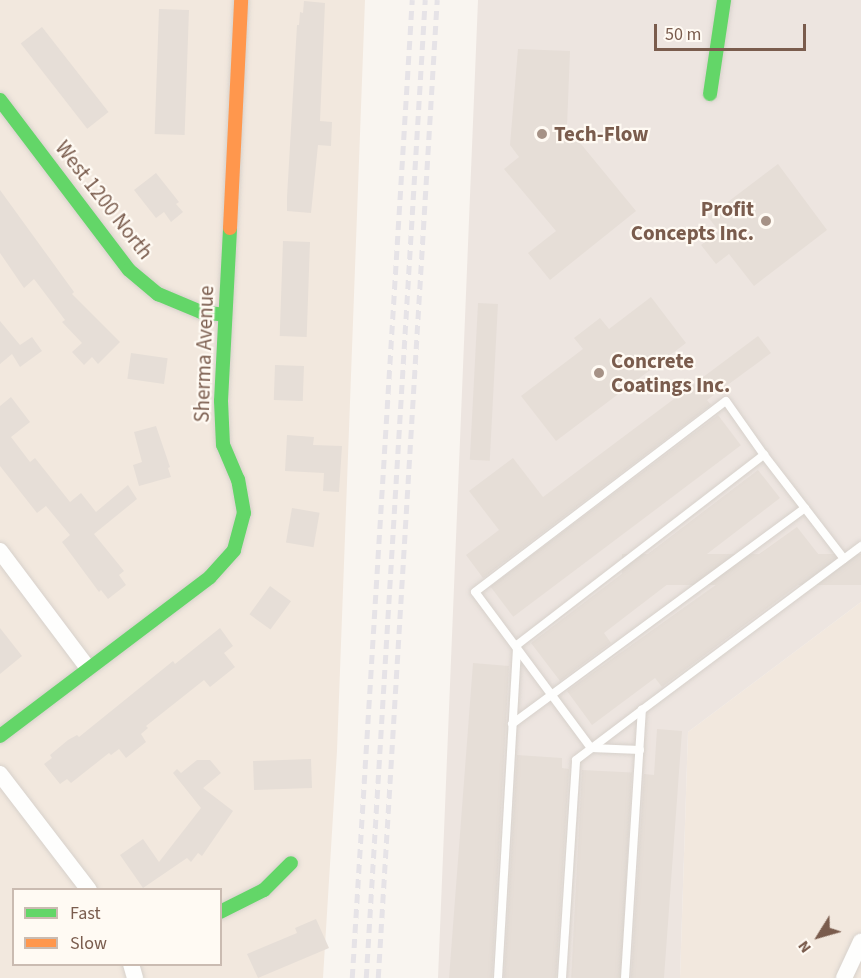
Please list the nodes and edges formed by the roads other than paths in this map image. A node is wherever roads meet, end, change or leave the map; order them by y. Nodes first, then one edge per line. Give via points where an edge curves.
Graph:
1 (241, 0) edge
2 (724, 0) edge
3 (710, 94) dead end
4 (0, 100) edge
5 (225, 315) junction
6 (764, 455) junction
7 (805, 508) junction
8 (861, 546) edge
9 (0, 551) edge
10 (844, 559) junction
11 (517, 645) junction
12 (88, 668) junction
13 (553, 696) junction
14 (642, 710) junction
15 (512, 724) junction
16 (0, 736) edge
17 (591, 748) junction
18 (640, 750) junction
19 (0, 774) edge
20 (291, 863) dead end
21 (87, 888) edge
22 (222, 911) edge
23 (861, 942) edge
24 (498, 978) edge
25 (562, 978) edge
26 (625, 978) edge
27 (845, 978) edge

1 - 5 street, Sherma Avenue
2 - 3 street
4 - 5 street, West 1200 North via 129,270 158,294 201,312
5 - 12 street, Sherma Avenue via 223,445 238,480 244,513 234,550 210,577
6 - 7 lane
6 - 11 lane
6 - 11 lane via 726,401 475,592
7 - 10 lane
7 - 13 lane
8 - 10 lane
9 - 12 street
10 - 14 lane
11 - 13 lane
11 - 15 lane
12 - 16 street, Sherma Avenue
13 - 15 lane
13 - 17 lane
14 - 17 lane
14 - 18 lane
15 - 24 lane
17 - 18 lane
17 - 25 lane via 576,760
18 - 26 lane
19 - 21 street
20 - 22 street via 264,890
23 - 27 street

